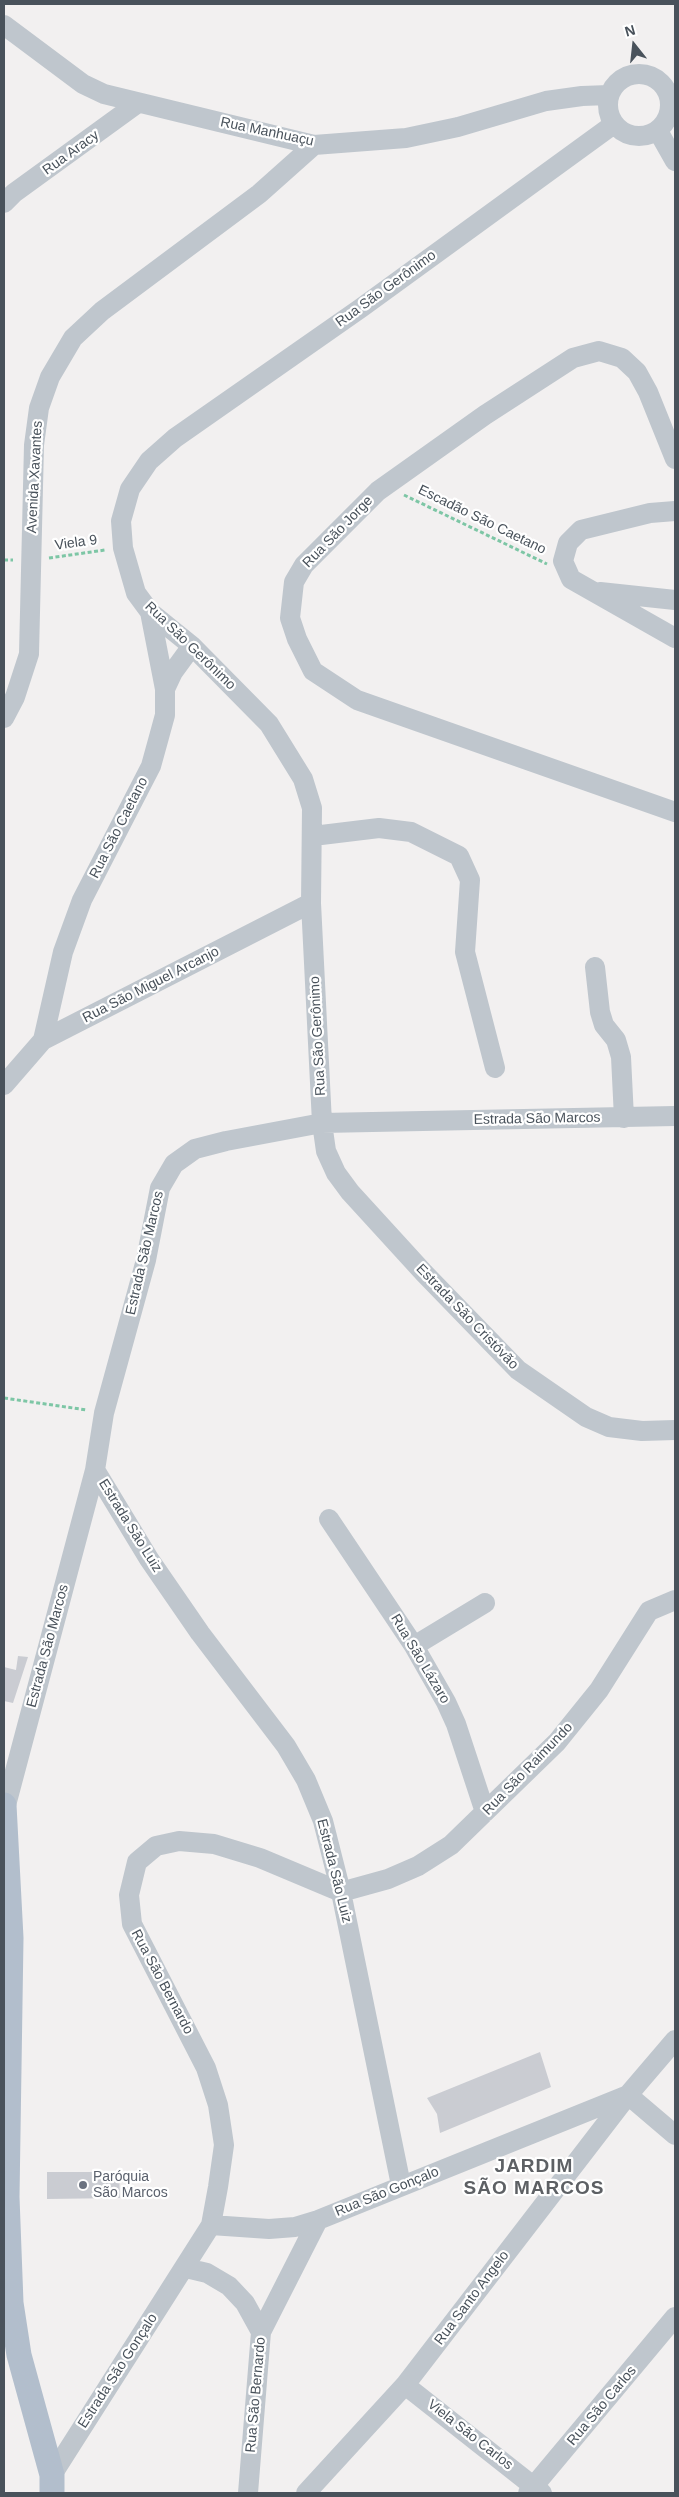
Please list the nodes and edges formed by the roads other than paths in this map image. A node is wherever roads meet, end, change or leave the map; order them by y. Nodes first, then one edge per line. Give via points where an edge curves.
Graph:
1 (7, 30) edge
2 (672, 92) edge
3 (609, 95) junction
4 (138, 103) junction
5 (614, 124) junction
6 (658, 130) junction
7 (314, 144) junction
8 (675, 161) edge
9 (4, 203) edge
10 (675, 459) edge
11 (675, 512) edge
12 (593, 591) junction
13 (675, 600) edge
14 (150, 612) junction
15 (675, 638) edge
16 (192, 646) junction
17 (165, 688) junction
18 (4, 718) edge
19 (675, 812) edge
20 (313, 836) junction
21 (311, 903) junction
22 (595, 967) dead end
23 (44, 1040) junction
24 (494, 1068) dead end
25 (4, 1085) edge
26 (675, 1116) edge
27 (624, 1118) junction
28 (322, 1123) junction
29 (675, 1430) edge
30 (95, 1470) junction
31 (329, 1519) dead end
32 (675, 1600) edge
33 (484, 1603) dead end
34 (414, 1646) junction
35 (4, 1807) edge
36 (485, 1812) junction
37 (341, 1892) junction
38 (675, 2040) edge
39 (628, 2095) junction
40 (675, 2135) edge
41 (402, 2185) junction
42 (5, 2197) edge
43 (318, 2220) junction
44 (211, 2225) junction
45 (186, 2268) junction
46 (675, 2317) edge
47 (261, 2332) junction
48 (406, 2385) junction
49 (52, 2484) edge
50 (534, 2491) edge
51 (248, 2493) edge
52 (306, 2493) edge

1 - 4 street, Rua Manhuaçu via 83,84 104,94
2 - 3 street via 653,76 632,74 614,86
2 - 6 street via 670,113
3 - 5 street via 607,107
3 - 7 street, Rua Manhuaçu via 546,101 458,127 406,138
4 - 7 street, Rua Manhuaçu
4 - 9 street, Rua Aracy
5 - 6 street via 629,135 649,135
5 - 14 street, Rua São Gerônimo via 175,438 149,461 130,489 121,521 123,548 136,593
6 - 8 street
7 - 18 street, Avenida Xavantes via 259,194 102,311 73,338 50,377 39,408 34,445 29,654 15,697
10 - 19 street, Rua São Jorge via 638,372 622,358 599,351 573,358 485,414 385,486 304,565 294,582 290,618 313,671 357,700
11 - 12 street via 650,513 581,530 568,543 563,561 571,579
12 - 13 street
12 - 15 street
14 - 16 street, Rua São Gerônimo
14 - 17 street, Rua São Caetano
16 - 17 street
16 - 20 street, Rua São Gerônimo via 269,724 290,755 312,808
17 - 23 street, Rua São Caetano via 165,714 151,766 82,900 63,952
20 - 21 street, Rua São Gerônimo
20 - 24 street via 379,828 411,832 459,856 470,880 465,952
21 - 23 street, Rua São Miguel Arcanjo
21 - 28 street, Rua São Gerônimo
22 - 27 street via 600,1012 604,1025 616,1040 621,1057
23 - 25 street, Rua São Miguel Arcanjo
26 - 27 street, Estrada São Marcos
27 - 28 street, Estrada São Marcos
28 - 29 street, Estrada São Cristóvão via 326,1150 336,1173 350,1192 518,1370 586,1417 609,1427 642,1432
28 - 30 street, Estrada São Marcos via 195,1149 174,1164 160,1188 146,1260 104,1413
30 - 35 street, Estrada São Marcos
30 - 37 street, Estrada São Luiz via 149,1559 200,1633 286,1746 306,1780 324,1821
31 - 34 street, Rua São Lázaro
32 - 36 street, Rua São Raimundo via 649,1611 599,1690 558,1742
33 - 34 street
34 - 36 street, Rua São Lázaro via 456,1724
35 - 42 main road via 11,1938
36 - 37 street, Rua São Raimundo via 451,1845 418,1866 388,1879
37 - 41 street, Estrada São Luiz
37 - 44 street, Rua São Bernardo via 260,1858 214,1844 179,1841 156,1846 138,1862 129,1895 132,1924 206,2068 218,2105 224,2145
38 - 39 street, Rua São Gonçalo
39 - 40 street
39 - 41 street, Rua São Gonçalo
39 - 48 street, Rua Santo Angelo
41 - 43 street, Rua São Gonçalo
42 - 49 main road via 12,2311 19,2355
43 - 44 street, Rua São Gonçalo via 295,2227 269,2229
43 - 47 street, Rua São Bernardo
44 - 45 street, Estrada São Gonçalo
45 - 47 street via 207,2273 229,2286
45 - 49 street, Estrada São Gonçalo via 110,2381
46 - 50 street, Rua São Carlos
47 - 51 street, Rua São Bernardo
48 - 50 street, Viela São Carlos
48 - 52 street, Rua Santo Angelo

